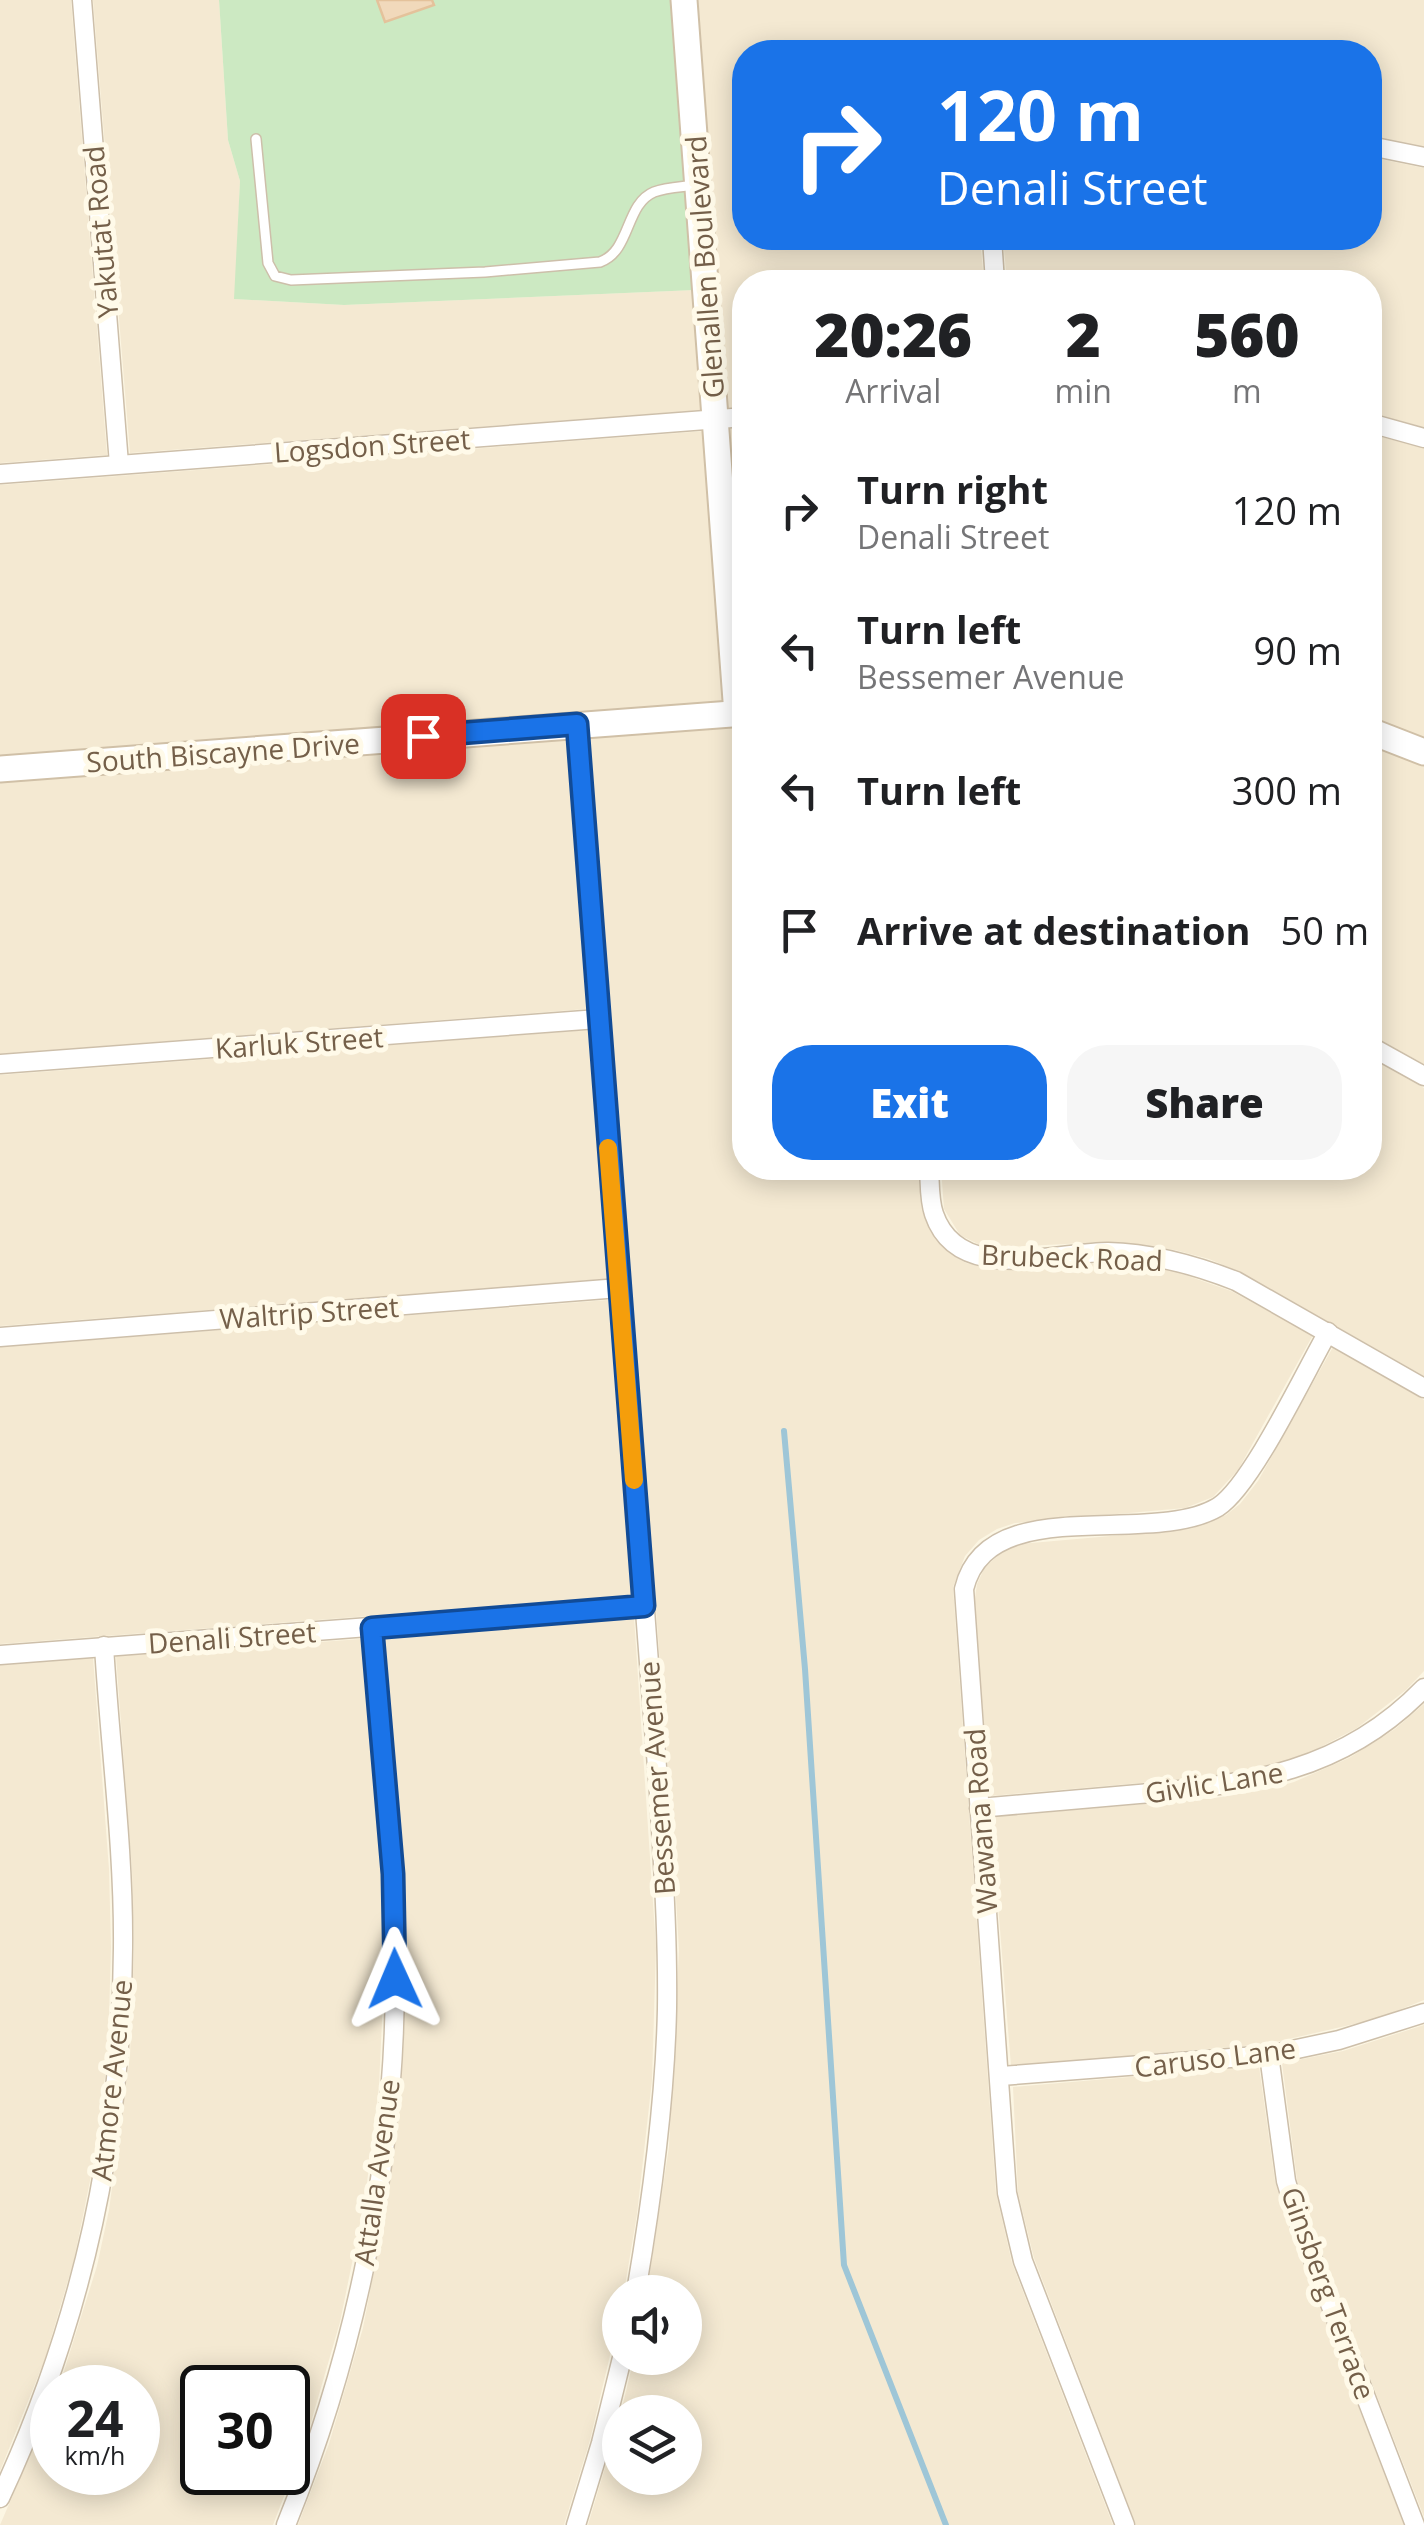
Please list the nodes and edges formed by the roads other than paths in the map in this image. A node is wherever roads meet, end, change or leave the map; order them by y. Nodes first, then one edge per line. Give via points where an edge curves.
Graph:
1 (82, 0) edge
2 (684, 0) edge
3 (256, 140) dead end
4 (1382, 149) edge
5 (1424, 158) edge
6 (698, 185) junction
7 (732, 418) edge
8 (716, 420) junction
9 (1382, 426) edge
10 (1424, 438) edge
11 (119, 464) junction
12 (0, 474) edge
13 (732, 608) edge
14 (732, 715) edge
15 (577, 724) junction
16 (1382, 736) edge
17 (1424, 752) edge
18 (0, 769) edge
19 (598, 1019) junction
20 (1382, 1053) edge
21 (0, 1064) edge
22 (1424, 1076) edge
23 (930, 1180) edge
24 (619, 1288) junction
25 (1328, 1332) junction
26 (0, 1337) edge
27 (1424, 1388) edge
28 (644, 1606) junction
29 (372, 1628) junction
30 (104, 1646) junction
31 (0, 1654) edge
32 (1424, 1688) edge
33 (979, 1808) junction
34 (1424, 2012) edge
35 (1269, 2055) junction
36 (1001, 2076) junction
37 (639, 2275) edge
38 (618, 2375) edge
39 (0, 2498) edge
40 (286, 2525) edge
41 (576, 2525) edge
42 (1124, 2525) edge
43 (1415, 2525) edge

1 - 11 street, Yakutat Road
2 - 6 street, Glenallen Boulevard
3 - 6 lane via 268,263 275,276 291,280 600,262 619,246 644,198
4 - 5 street
6 - 8 street, Glenallen Boulevard
7 - 8 street, Logsdon Street
8 - 11 street, Logsdon Street
8 - 13 street, Glenallen Boulevard
9 - 10 street
11 - 12 street, Logsdon Street
14 - 15 street, South Biscayne Drive
15 - 18 street, South Biscayne Drive
15 - 19 street, Bessemer Avenue
16 - 17 street
19 - 21 street, Karluk Street
19 - 24 street, Bessemer Avenue
20 - 22 street
23 - 25 street, Brubeck Road via 941,1228 972,1254 1002,1259 1106,1252 1172,1260 1236,1281
24 - 26 street, Waltrip Street
24 - 28 street, Bessemer Avenue
25 - 27 street, Brubeck Road
25 - 33 street, Wawana Road via 1248,1476 1220,1506 1188,1518 1016,1534 976,1561 963,1604
28 - 29 street, Denali Street
28 - 37 street, Bessemer Avenue via 667,2013 658,2145
29 - 30 street, Denali Street
29 - 40 street, Attalla Avenue via 393,1874 390,2087 351,2325
30 - 31 street, Denali Street
30 - 39 street, Atmore Avenue via 123,1948 111,2124 98,2207 61,2346
32 - 33 street, Givlic Lane via 1364,1736 1278,1775 1212,1788
33 - 36 street, Wawana Road
34 - 35 street, Caruso Lane
35 - 36 street, Caruso Lane
35 - 43 street, Ginsberg Terrace via 1296,2218
36 - 42 street, Wawana Road via 1007,2193 1023,2260
38 - 41 street

